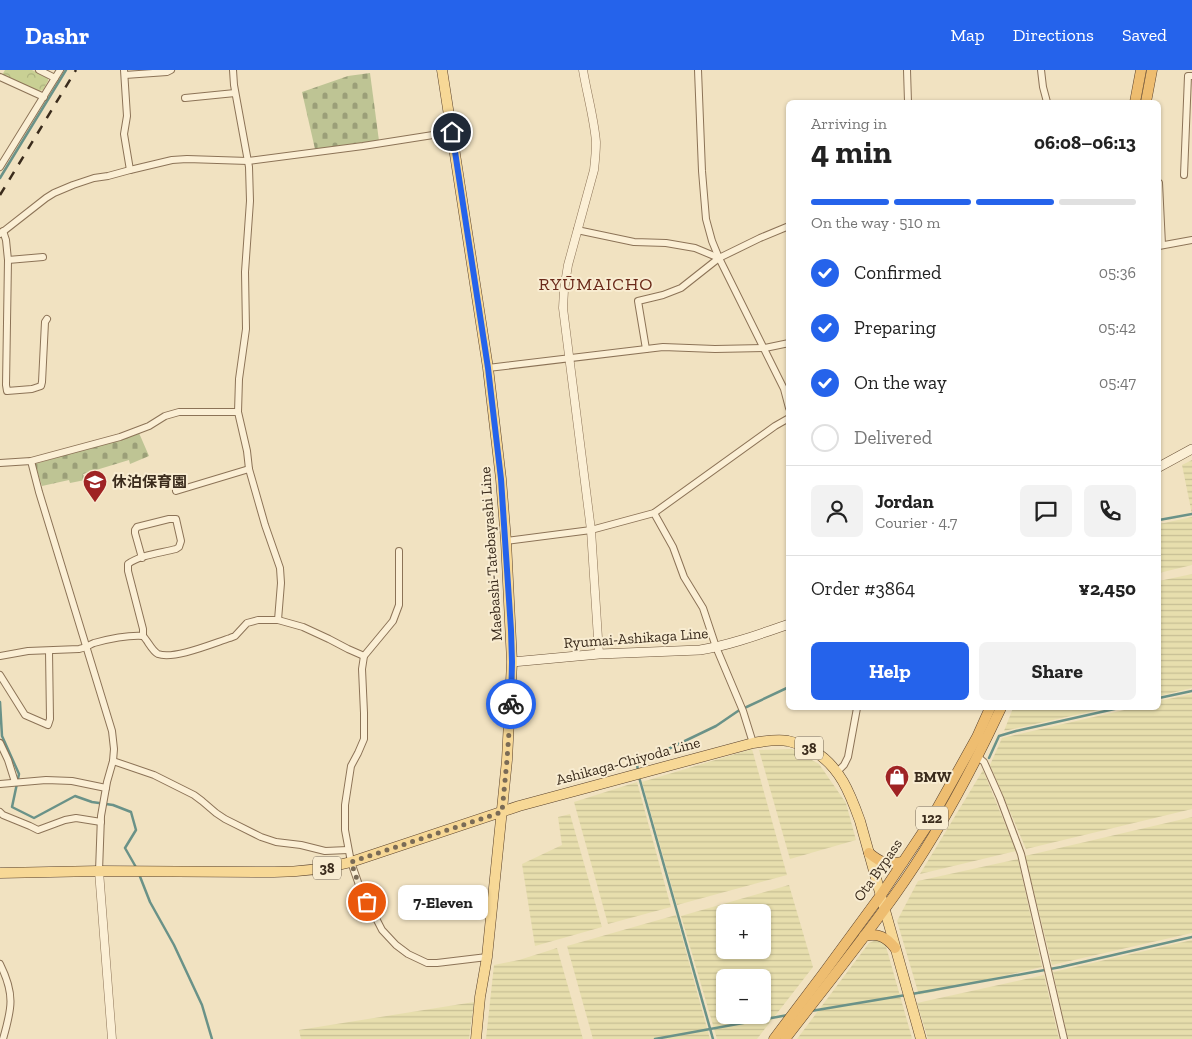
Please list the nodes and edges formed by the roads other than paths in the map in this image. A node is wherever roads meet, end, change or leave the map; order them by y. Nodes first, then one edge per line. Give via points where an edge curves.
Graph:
1 (39, 70) edge
2 (60, 70) edge
3 (172, 70) edge
4 (233, 70) edge
5 (442, 70) edge
6 (583, 70) edge
7 (698, 70) edge
8 (907, 70) edge
9 (1041, 70) edge
10 (1141, 70) edge
11 (1152, 70) edge
12 (124, 72) edge
13 (1192, 76) edge
14 (0, 77) edge
15 (54, 78) junction
16 (235, 94) junction
17 (44, 97) junction
18 (185, 98) dead end
19 (908, 100) edge
20 (1046, 100) edge
21 (1135, 100) edge
22 (1146, 100) edge
23 (452, 132) junction
24 (248, 161) junction
25 (0, 166) edge
26 (130, 170) junction
27 (1184, 176) dead end
28 (786, 227) edge
29 (577, 230) junction
30 (2, 232) edge
31 (1192, 240) edge
32 (1161, 246) edge
33 (43, 257) dead end
34 (719, 258) junction
35 (8, 260) junction
36 (47, 319) dead end
37 (786, 344) edge
38 (765, 348) junction
39 (646, 349) junction
40 (570, 358) junction
41 (488, 368) junction
42 (786, 397) edge
43 (238, 412) junction
44 (786, 420) edge
45 (1192, 449) edge
46 (31, 461) junction
47 (0, 462) edge
48 (1161, 466) edge
49 (249, 469) junction
50 (176, 491) dead end
51 (654, 513) junction
52 (592, 530) junction
53 (506, 541) junction
54 (400, 551) dead end
55 (142, 558) junction
56 (278, 620) junction
57 (786, 625) edge
58 (143, 636) junction
59 (716, 647) junction
60 (86, 648) junction
61 (49, 651) junction
62 (599, 654) junction
63 (0, 656) edge
64 (364, 656) junction
65 (512, 662) junction
66 (0, 675) edge
67 (856, 710) edge
68 (989, 710) edge
69 (1000, 710) edge
70 (0, 743) edge
71 (753, 743) junction
72 (978, 757) junction
73 (113, 761) junction
74 (838, 771) junction
75 (15, 782) junction
76 (0, 784) edge
77 (106, 788) junction
78 (0, 812) edge
79 (502, 812) junction
80 (101, 822) junction
81 (348, 850) junction
82 (869, 853) junction
83 (351, 862) junction
84 (902, 862) junction
85 (99, 871) junction
86 (0, 873) edge
87 (881, 894) junction
88 (885, 909) junction
89 (864, 936) junction
90 (895, 948) junction
91 (487, 957) junction
92 (1, 967) edge
93 (3, 1039) edge
94 (112, 1039) edge
95 (476, 1039) edge
96 (774, 1039) edge
97 (785, 1039) edge
98 (921, 1039) edge
99 (1064, 1039) edge

1 - 15 street
2 - 15 street
3 - 12 street
4 - 16 street
5 - 23 main road, Maebashi-Tatebayashi Line
6 - 29 street via 596,154
7 - 34 street via 706,219
8 - 19 street
9 - 20 street
10 - 21 highway
11 - 22 highway
12 - 26 street via 128,116 124,134
13 - 27 street via 1188,76
14 - 17 street
15 - 17 street
16 - 18 street
16 - 24 street
17 - 25 street
23 - 24 street
23 - 41 main road, Maebashi-Tatebayashi Line
24 - 26 street via 172,160
24 - 43 street via 246,329
26 - 30 street via 54,193
28 - 34 street
29 - 34 street via 634,242 695,248
29 - 40 street via 568,265 563,308
30 - 35 street
31 - 32 street
33 - 35 street
34 - 38 street
34 - 39 street via 681,288 638,300
35 - 36 street via 7,391 41,386
37 - 38 street
38 - 39 street via 663,346
38 - 42 street
39 - 40 street
40 - 41 street
40 - 52 street
41 - 53 main road, Maebashi-Tatebayashi Line
43 - 46 street via 170,414 120,437
43 - 49 street
44 - 51 street
45 - 48 main road
46 - 47 street
46 - 60 street
49 - 50 street
49 - 56 street via 280,568 282,583
51 - 52 street
51 - 59 street via 673,547 684,577 704,608
52 - 53 street
52 - 62 street
53 - 65 main road, Maebashi-Tatebayashi Line
54 - 64 street via 399,605 393,621
55 - 55 street via 180,547 182,541 176,519 137,527 135,533
55 - 58 street via 128,564 128,571
56 - 58 street via 247,622 235,636 178,654 160,654
56 - 64 street
57 - 59 main road, Ryumai-Ashikaga Line
58 - 60 street via 132,635
59 - 62 main road, Ryumai-Ashikaga Line
59 - 71 street via 744,711
60 - 61 street
60 - 73 street via 112,731
61 - 63 street
61 - 66 street via 48,725 25,714
62 - 65 main road, Ryumai-Ashikaga Line
64 - 81 street via 364,738 351,766 345,805
65 - 79 main road, Maebashi-Tatebayashi Line
67 - 74 street via 848,757
68 - 84 highway, Ota Bypass / 122 via 956,776
69 - 72 highway, Ota Bypass / 122
70 - 75 street
71 - 74 main road, Ashikaga-Chiyoda Line / 38 via 789,741 824,758
71 - 79 main road, Ashikaga-Chiyoda Line / 38
72 - 88 highway, Ota Bypass / 122 via 918,860
72 - 99 street via 984,762 1022,854
73 - 77 street
73 - 81 street via 194,795 220,816 261,837 324,851
74 - 82 main road, Ashikaga-Chiyoda Line / 38 via 851,796
75 - 76 street
75 - 77 street via 72,781
77 - 80 street
78 - 80 street via 38,830 76,818
79 - 83 main road, Ashikaga-Chiyoda Line / 38
79 - 91 main road, Maebashi-Tatebayashi Line
80 - 85 street
81 - 83 street
82 - 84 highway via 884,863
82 - 87 main road, Ashikaga-Chiyoda Line / 38
83 - 85 main road, Ashikaga-Chiyoda Line / 38 via 294,872
83 - 91 street via 382,930 408,954 427,963
84 - 87 highway, Ota Bypass / 122
85 - 86 main road, 38
85 - 94 street
87 - 88 main road, Ashikaga-Chiyoda Line / 38
87 - 96 highway, Ota Bypass / 122
88 - 89 highway, Ota Bypass / 122
88 - 90 main road, Ashikaga-Chiyoda Line / 38
89 - 90 highway via 881,936
89 - 97 highway, Ota Bypass / 122
90 - 98 main road, Ashikaga-Chiyoda Line / 38
91 - 95 main road, Maebashi-Tatebayashi Line
92 - 93 street via 11,994

